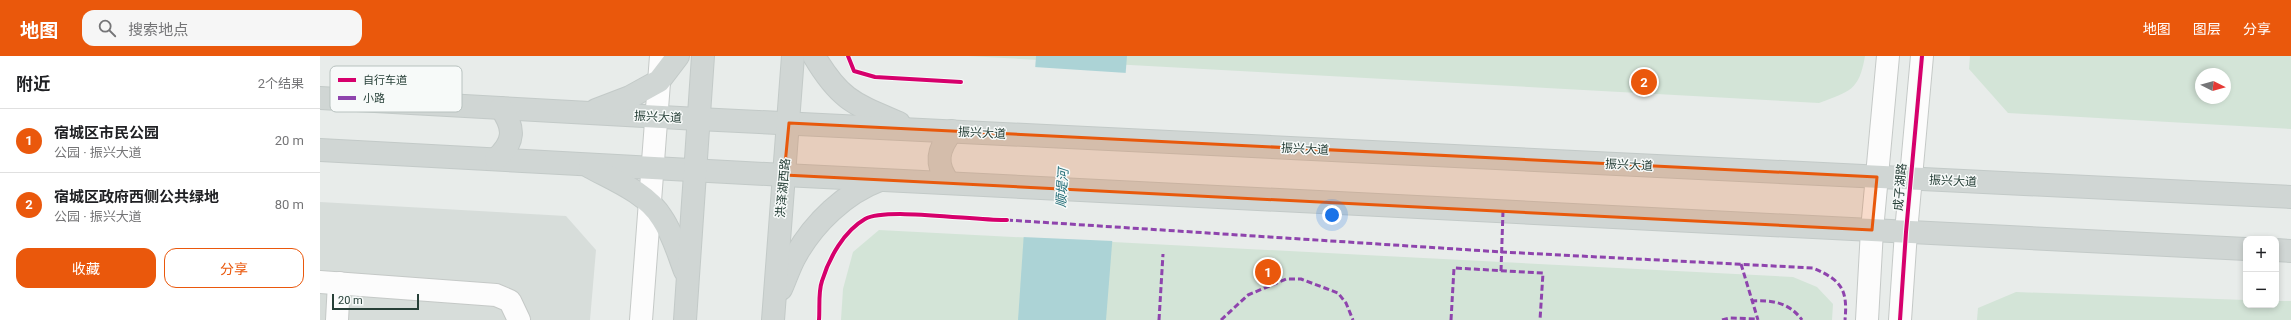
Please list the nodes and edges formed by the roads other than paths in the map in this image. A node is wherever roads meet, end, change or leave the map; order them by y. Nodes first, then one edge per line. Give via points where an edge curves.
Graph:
1 (661, 56) edge
2 (678, 56) edge
3 (703, 56) edge
4 (793, 56) edge
5 (814, 56) edge
6 (1888, 56) edge
7 (1922, 56) edge
8 (659, 81) junction
9 (320, 98) edge
10 (330, 99) edge
11 (462, 106) edge
12 (501, 108) junction
13 (587, 113) junction
14 (657, 117) junction
15 (698, 119) junction
16 (789, 123) junction
17 (913, 129) junction
18 (952, 131) junction
19 (320, 150) edge
20 (496, 159) junction
21 (583, 164) junction
22 (654, 167) junction
23 (694, 169) junction
24 (784, 175) junction
25 (1877, 177) junction
26 (1910, 178) junction
27 (881, 180) junction
28 (949, 183) junction
29 (2291, 197) edge
30 (651, 204) junction
31 (1872, 230) junction
32 (1906, 232) junction
33 (2243, 249) edge
34 (2279, 250) edge
35 (2291, 251) edge
36 (688, 279) junction
37 (330, 282) edge
38 (773, 313) edge
39 (337, 320) edge
40 (519, 320) edge
41 (641, 320) edge
42 (685, 320) edge
43 (1867, 320) edge
44 (1900, 320) edge

1 - 8 street
2 - 8 main road
3 - 15 main road
4 - 16 main road, 洪泽湖西路
5 - 17 main road via 838,91 854,104
6 - 25 street, 成子湖路
7 - 26 street, 成子湖路
8 - 13 main road via 630,97
8 - 14 street
9 - 10 main road, 振兴大道
11 - 12 main road, 振兴大道
12 - 13 main road, 振兴大道
12 - 20 main road via 510,121 511,135 507,149
13 - 14 main road, 振兴大道
14 - 15 main road, 振兴大道
14 - 22 street
15 - 16 main road, 振兴大道
15 - 23 main road
16 - 17 main road, 振兴大道
16 - 24 main road, 洪泽湖西路
17 - 18 main road, 振兴大道
18 - 25 main road, 振兴大道
18 - 28 main road via 941,145 940,159 941,172
19 - 20 main road
20 - 21 main road
21 - 22 main road
21 - 30 main road via 625,186
22 - 23 main road
22 - 30 street
23 - 24 main road
23 - 36 main road
24 - 27 main road
24 - 38 main road, 洪泽湖西路
25 - 26 main road, 振兴大道
25 - 31 street, 成子湖路
26 - 29 main road, 振兴大道
26 - 32 street, 成子湖路
27 - 28 main road
27 - 38 main road via 864,186 840,203 814,230 796,255
28 - 31 main road
30 - 36 main road via 662,216 671,234
30 - 41 street
31 - 32 main road
31 - 43 street, 成子湖路
32 - 33 main road
32 - 44 street, 成子湖路
34 - 35 main road
36 - 42 main road
37 - 39 street
37 - 40 street via 496,295 510,301

